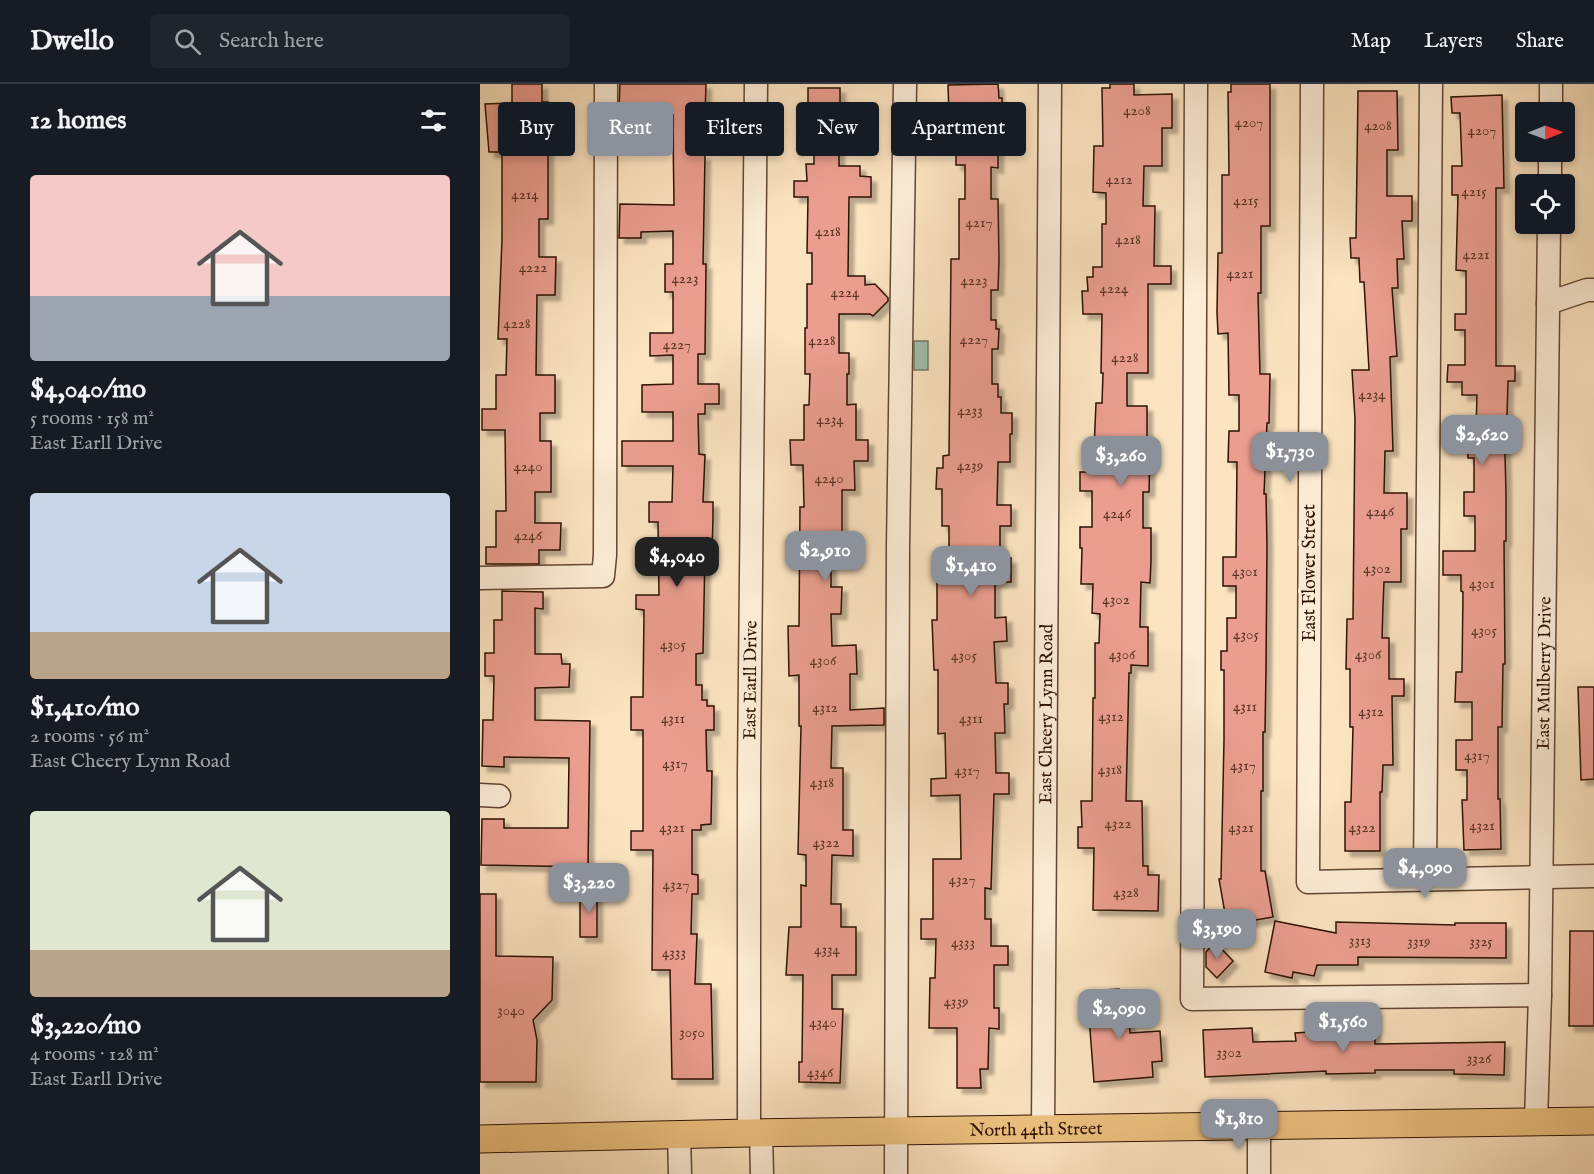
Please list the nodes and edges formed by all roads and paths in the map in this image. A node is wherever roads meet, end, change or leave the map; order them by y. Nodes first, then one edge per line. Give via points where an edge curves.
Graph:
1 (606, 84) edge
2 (756, 84) edge
3 (905, 84) edge
4 (1050, 84) edge
5 (1196, 84) edge
6 (1312, 84) edge
7 (1431, 84) edge
8 (1551, 84) edge
9 (1551, 102) edge
10 (1549, 234) edge
11 (1594, 290) edge
12 (1548, 303) junction
13 (480, 578) edge
14 (1542, 876) junction
15 (1594, 876) edge
16 (1425, 879) junction
17 (1540, 995) junction
18 (1536, 1121) junction
19 (1594, 1121) edge
20 (1259, 1126) junction
21 (1043, 1130) junction
22 (895, 1131) junction
23 (755, 1133) junction
24 (679, 1135) junction
25 (480, 1139) edge
26 (680, 1174) edge
27 (762, 1174) edge
28 (896, 1174) edge
29 (1259, 1174) edge

1 - 13 street via 603,576
2 - 23 street, East Earll Drive via 749,772
3 - 22 street
4 - 21 street, East Cheery Lynn Road
5 - 17 street via 1192,999
6 - 16 street, East Flower Street via 1308,882
7 - 16 street
8 - 9 street
10 - 12 street, East Mulberry Drive
11 - 12 street
12 - 14 street, East Mulberry Drive
14 - 15 street
14 - 16 street
14 - 17 street, East Mulberry Drive
17 - 18 street, East Mulberry Drive
18 - 19 main road, North 44th Street
18 - 20 main road, North 44th Street
20 - 21 main road, North 44th Street
20 - 29 street
21 - 22 main road, North 44th Street
22 - 23 main road, North 44th Street
22 - 28 street
23 - 24 main road, North 44th Street
23 - 27 street, East Earll Drive
24 - 25 main road, North 44th Street
24 - 26 street

